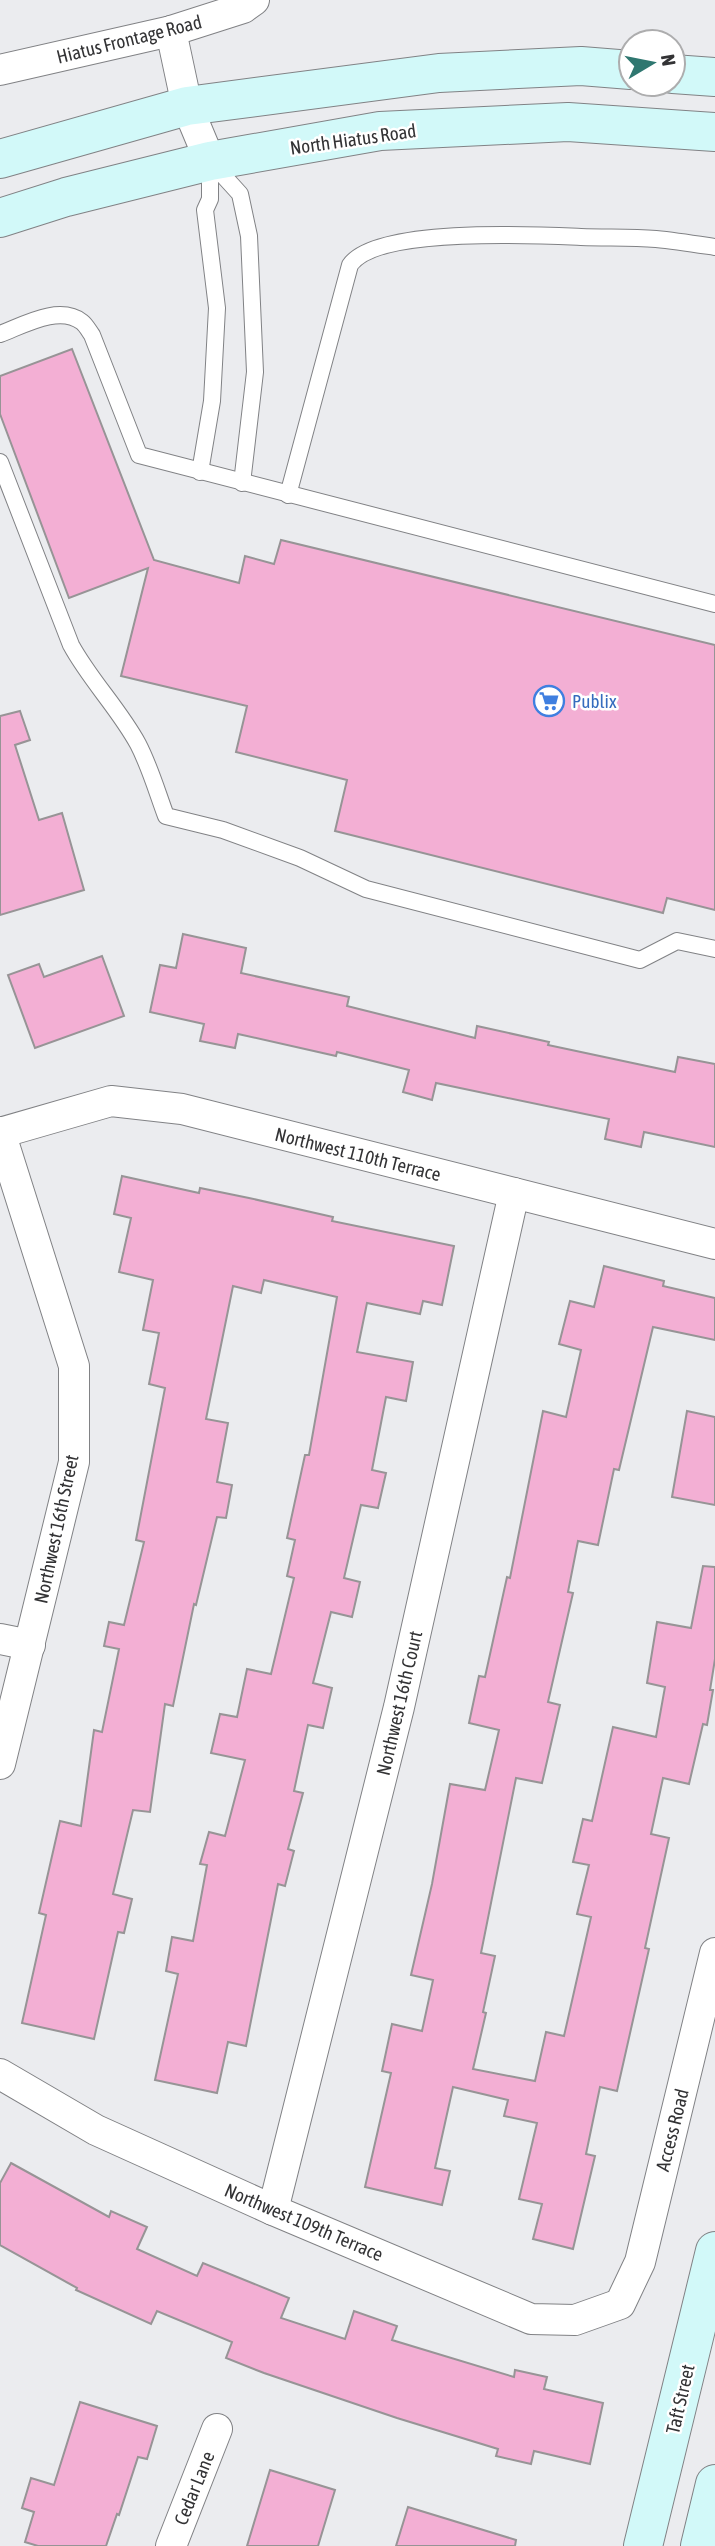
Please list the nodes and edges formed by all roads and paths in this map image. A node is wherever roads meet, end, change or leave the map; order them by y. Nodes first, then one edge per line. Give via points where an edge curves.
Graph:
1 (254, 0) edge
2 (171, 31) junction
3 (617, 69) edge
4 (0, 70) edge
5 (687, 75) edge
6 (715, 77) edge
7 (187, 106) junction
8 (715, 132) edge
9 (0, 159) edge
10 (210, 161) junction
11 (0, 218) edge
12 (715, 247) edge
13 (0, 334) edge
14 (0, 461) edge
15 (200, 472) junction
16 (242, 483) junction
17 (288, 495) junction
18 (715, 604) edge
19 (715, 949) edge
20 (0, 1132) edge
21 (514, 1193) junction
22 (715, 1244) edge
23 (0, 1639) edge
24 (30, 1645) junction
25 (0, 1765) edge
26 (715, 1953) edge
27 (0, 2074) edge
28 (273, 2210) junction
29 (715, 2251) edge
30 (620, 2304) joint
31 (217, 2429) dead end
32 (715, 2484) edge
33 (171, 2546) edge
34 (643, 2546) edge
35 (700, 2546) edge

1 - 2 street, Hiatus Frontage Road via 243,8
2 - 4 street, Hiatus Frontage Road
2 - 7 street
3 - 7 main road via 581,66 439,73
5 - 6 main road
7 - 9 main road
7 - 10 street
8 - 10 main road, North Hiatus Road via 568,122 380,131
10 - 11 main road, North Hiatus Road
10 - 15 lane via 210,199 205,210 217,308 212,401
10 - 16 lane via 240,194 249,236 255,372
12 - 17 lane via 655,239 507,234 424,240 356,257
13 - 15 lane via 53,316 82,322 92,335 139,455
14 - 19 lane via 71,645 139,745 166,816 223,830 300,858 366,889 640,960 677,941
15 - 16 lane
16 - 17 lane
17 - 18 lane
20 - 21 street, Northwest 110th Terrace via 111,1101 182,1109
20 - 24 street, Northwest 16th Street via 74,1366 74,1462
21 - 22 street, Northwest 110th Terrace
21 - 28 street, Northwest 16th Court via 399,1707
23 - 24 street
24 - 25 street, Northwest 16th Street
26 - 30 street, Access Road via 640,2262
27 - 28 street, Northwest 109th Terrace via 96,2130
28 - 30 street, Northwest 109th Terrace via 531,2319 575,2320
29 - 34 main road, Taft Street
31 - 33 street, Cedar Lane
32 - 35 main road

